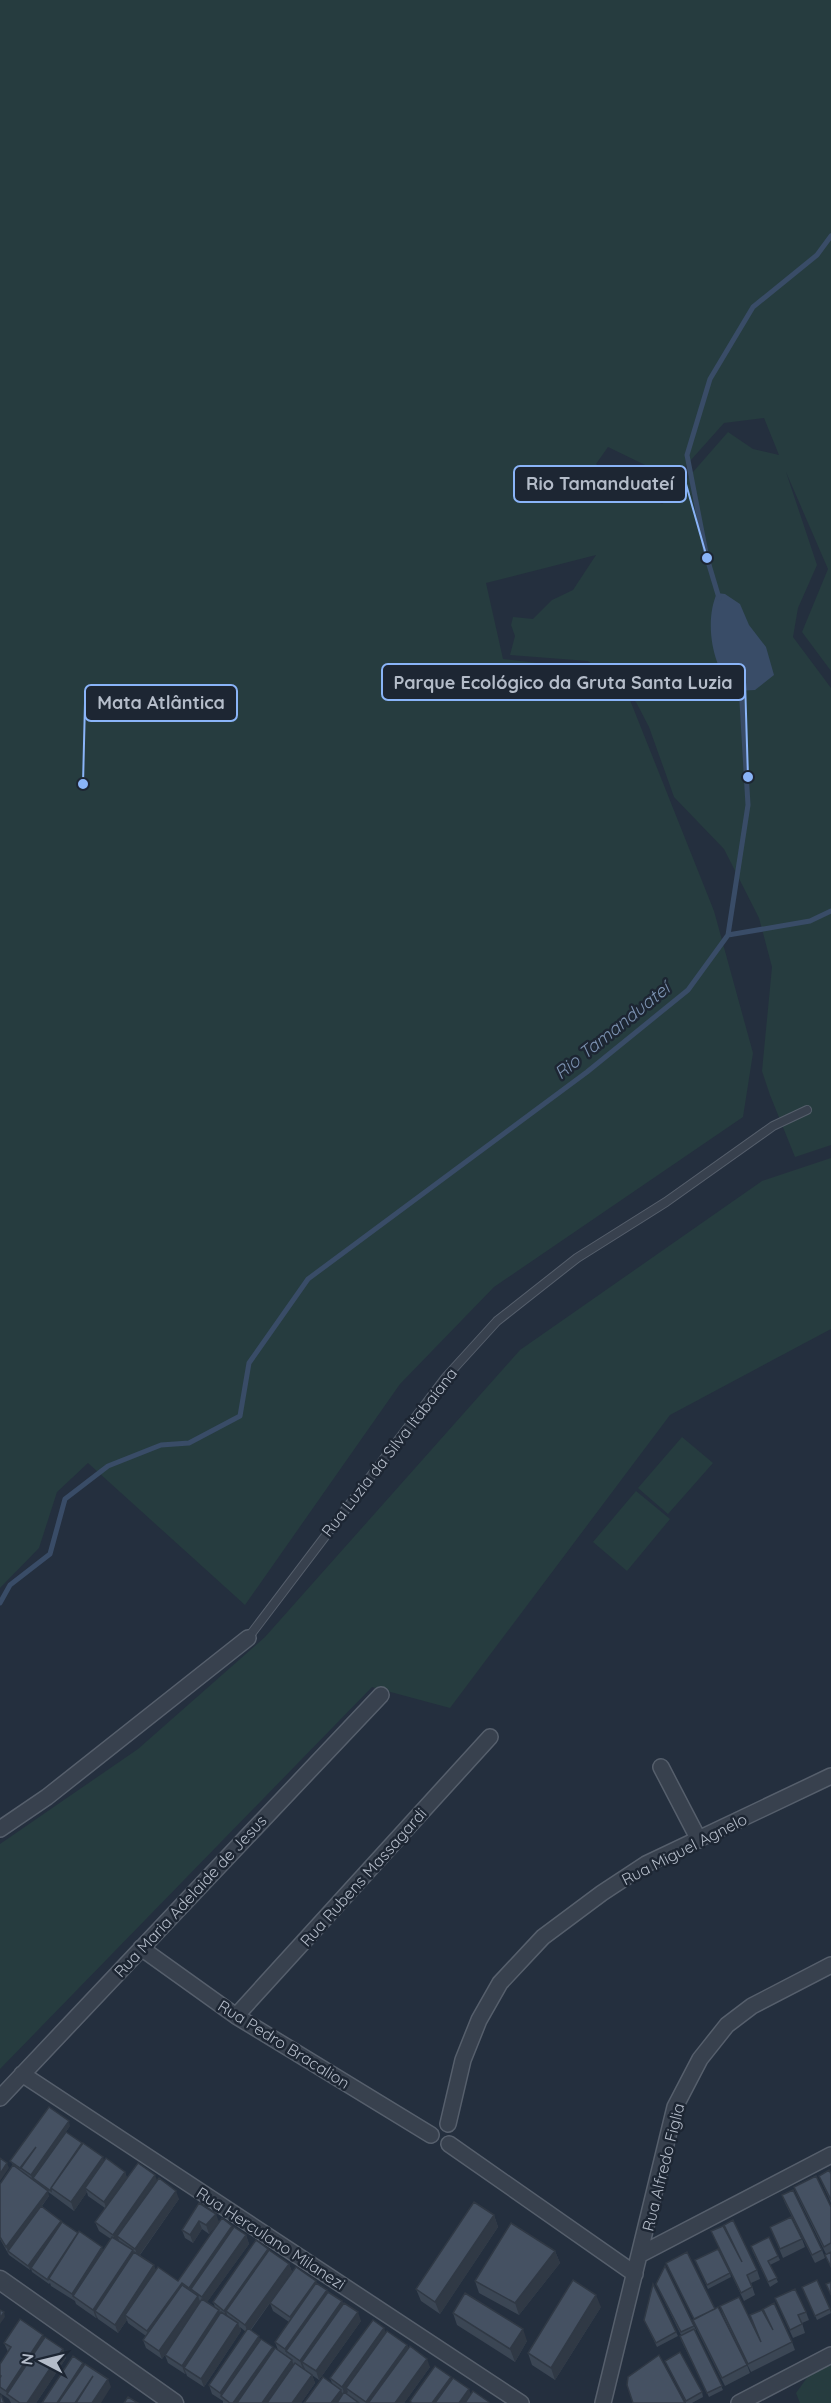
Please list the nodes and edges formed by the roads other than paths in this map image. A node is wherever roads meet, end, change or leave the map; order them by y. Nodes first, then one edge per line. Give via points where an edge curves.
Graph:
1 (807, 1110) dead end
2 (248, 1638) joint
3 (381, 1695) dead end
4 (490, 1737) dead end
5 (661, 1767) dead end
6 (831, 1776) edge
7 (0, 1829) edge
8 (699, 1840) junction
9 (141, 1948) junction
10 (831, 1965) edge
11 (236, 2016) junction
12 (22, 2074) junction
13 (0, 2098) edge
14 (448, 2124) junction
15 (432, 2135) junction
16 (449, 2144) junction
17 (831, 2155) edge
18 (641, 2254) junction
19 (634, 2274) junction
20 (0, 2280) edge
21 (831, 2355) edge
22 (606, 2399) edge
23 (174, 2403) edge
24 (521, 2403) edge
25 (739, 2403) edge

1 - 2 lane, Rua Luzia da Silva Itabaiana via 773,1126 666,1202 577,1258 496,1321 439,1386
2 - 7 street, Rua Luzia da Silva Itabaiana via 64,1784
3 - 9 street, Rua Maria Adelaide de Jesus
4 - 11 street, Rua Rubens Massagardi
5 - 8 street
6 - 8 street, Rua Miguel Agnelo
8 - 14 street, Rua Miguel Agnelo via 646,1864 602,1893 543,1937 500,1983 463,2060
9 - 11 street, Rua Pedro Bracalion
9 - 12 street, Rua Maria Adelaide de Jesus
10 - 18 street, Rua Alfredo Figlia via 752,2006 727,2025 700,2059 675,2107
11 - 15 street, Rua Pedro Bracalion
12 - 13 street, Rua Maria Adelaide de Jesus
12 - 24 street, Rua Herculano Milanezi
14 - 15 street via 436,2125
14 - 16 street via 454,2134
15 - 16 street via 437,2144
16 - 19 street
17 - 18 street
18 - 19 street, Rua Alfredo Figlia
19 - 22 street, Rua Alfredo Figlia
20 - 23 street
21 - 25 street

